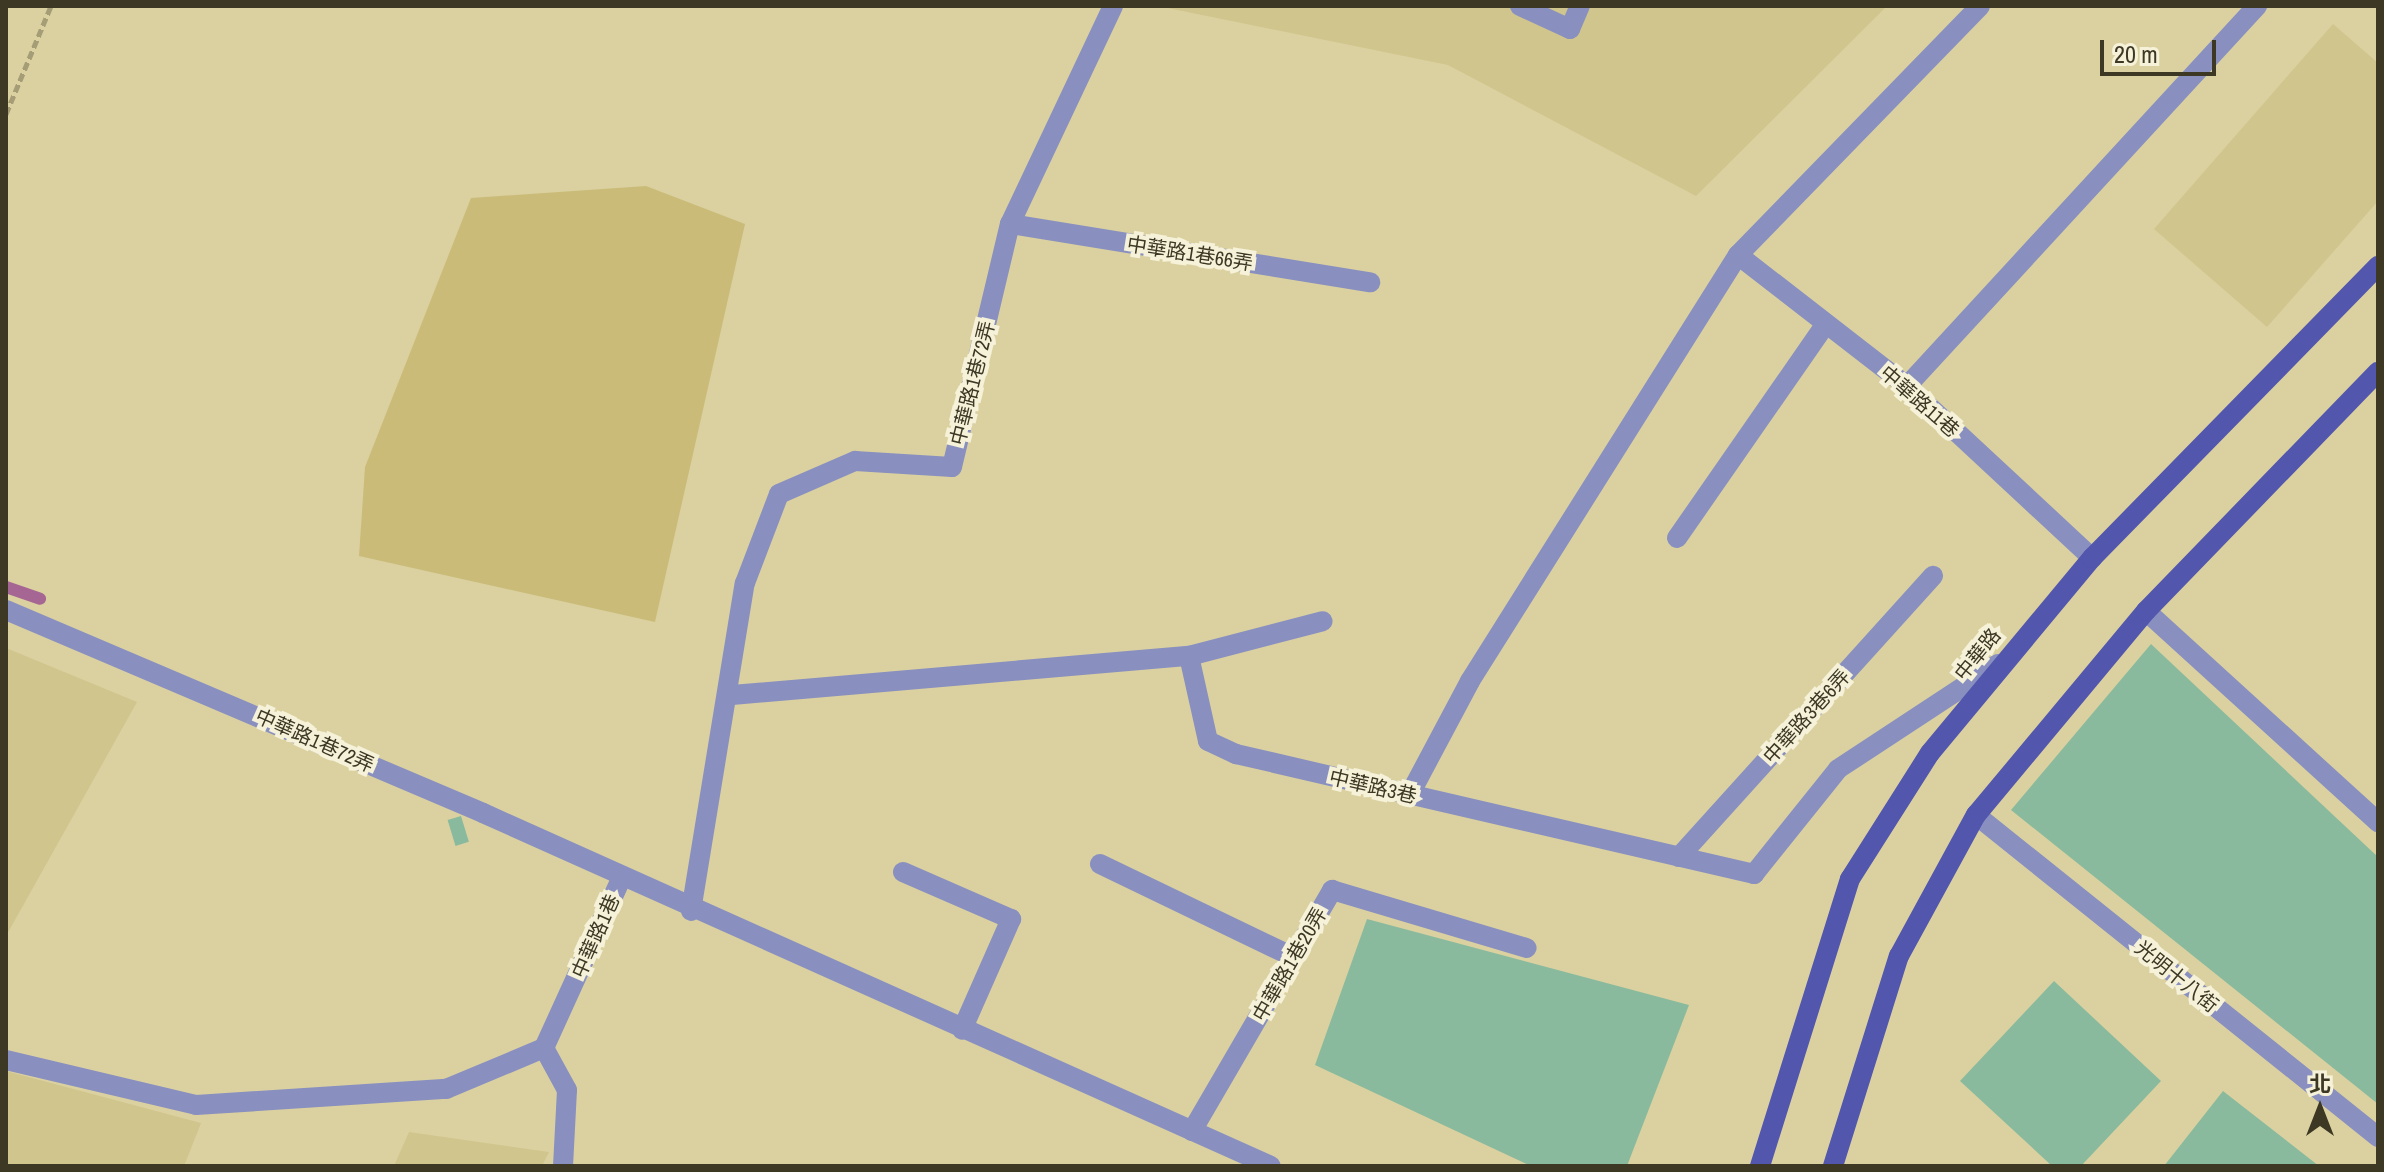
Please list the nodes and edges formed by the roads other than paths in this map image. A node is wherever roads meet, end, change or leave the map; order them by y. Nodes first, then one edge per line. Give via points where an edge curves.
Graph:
1 (1113, 6) edge
2 (1520, 6) edge
3 (1580, 6) edge
4 (1980, 6) edge
5 (2257, 6) edge
6 (1010, 224) junction
7 (1738, 255) junction
8 (2378, 266) edge
9 (1370, 282) dead end
10 (1825, 325) junction
11 (2378, 372) edge
12 (1907, 386) junction
13 (1677, 538) dead end
14 (2092, 558) junction
15 (1933, 576) dead end
16 (6, 610) edge
17 (2146, 611) junction
18 (1323, 621) dead end
19 (1189, 656) junction
20 (1998, 664) junction
21 (732, 695) junction
22 (1410, 794) junction
23 (1976, 815) junction
24 (2378, 822) edge
25 (1679, 857) junction
26 (1100, 864) dead end
27 (903, 872) dead end
28 (620, 881) junction
29 (691, 911) junction
30 (1527, 948) dead end
31 (1293, 957) junction
32 (962, 1030) junction
33 (544, 1048) junction
34 (6, 1060) edge
35 (1192, 1131) junction
36 (2378, 1137) edge
37 (563, 1166) edge
38 (1271, 1166) edge
39 (1760, 1166) edge
40 (1833, 1166) edge

1 - 6 street, 中華路1巷72弄
2 - 3 street via 1570,29
4 - 7 street
5 - 12 street
6 - 9 street, 中華路1巷66弄
6 - 21 street, 中華路1巷72弄 via 952,467 855,461 779,494 745,583
7 - 10 street, 中華路11巷
7 - 22 street via 1470,681
8 - 14 main road, 中華路
10 - 12 street, 中華路11巷
10 - 13 street
11 - 17 main road
12 - 14 street, 中華路11巷
14 - 20 main road, 中華路
15 - 25 street, 中華路3巷6弄
16 - 28 street, 中華路1巷72弄 via 469,807
17 - 23 main road
17 - 24 street
18 - 19 street
19 - 21 street
19 - 22 street, 中華路3巷 via 1208,741
20 - 25 street, 中華路3巷 via 1838,769 1754,874
20 - 39 main road, 中華路 via 1850,879
21 - 29 street, 中華路1巷72弄
22 - 25 street, 中華路3巷
23 - 36 street, 光明十八街
23 - 40 main road via 1899,956
26 - 31 street
27 - 32 street via 1011,919
28 - 29 street, 中華路1巷
28 - 33 street, 中華路1巷
29 - 32 street, 中華路1巷
30 - 31 street, 中華路1巷20弄 via 1332,890
31 - 35 street, 中華路1巷20弄
32 - 35 street, 中華路1巷
33 - 34 street via 446,1089 196,1105
33 - 37 street via 567,1090
35 - 38 street, 中華路1巷

